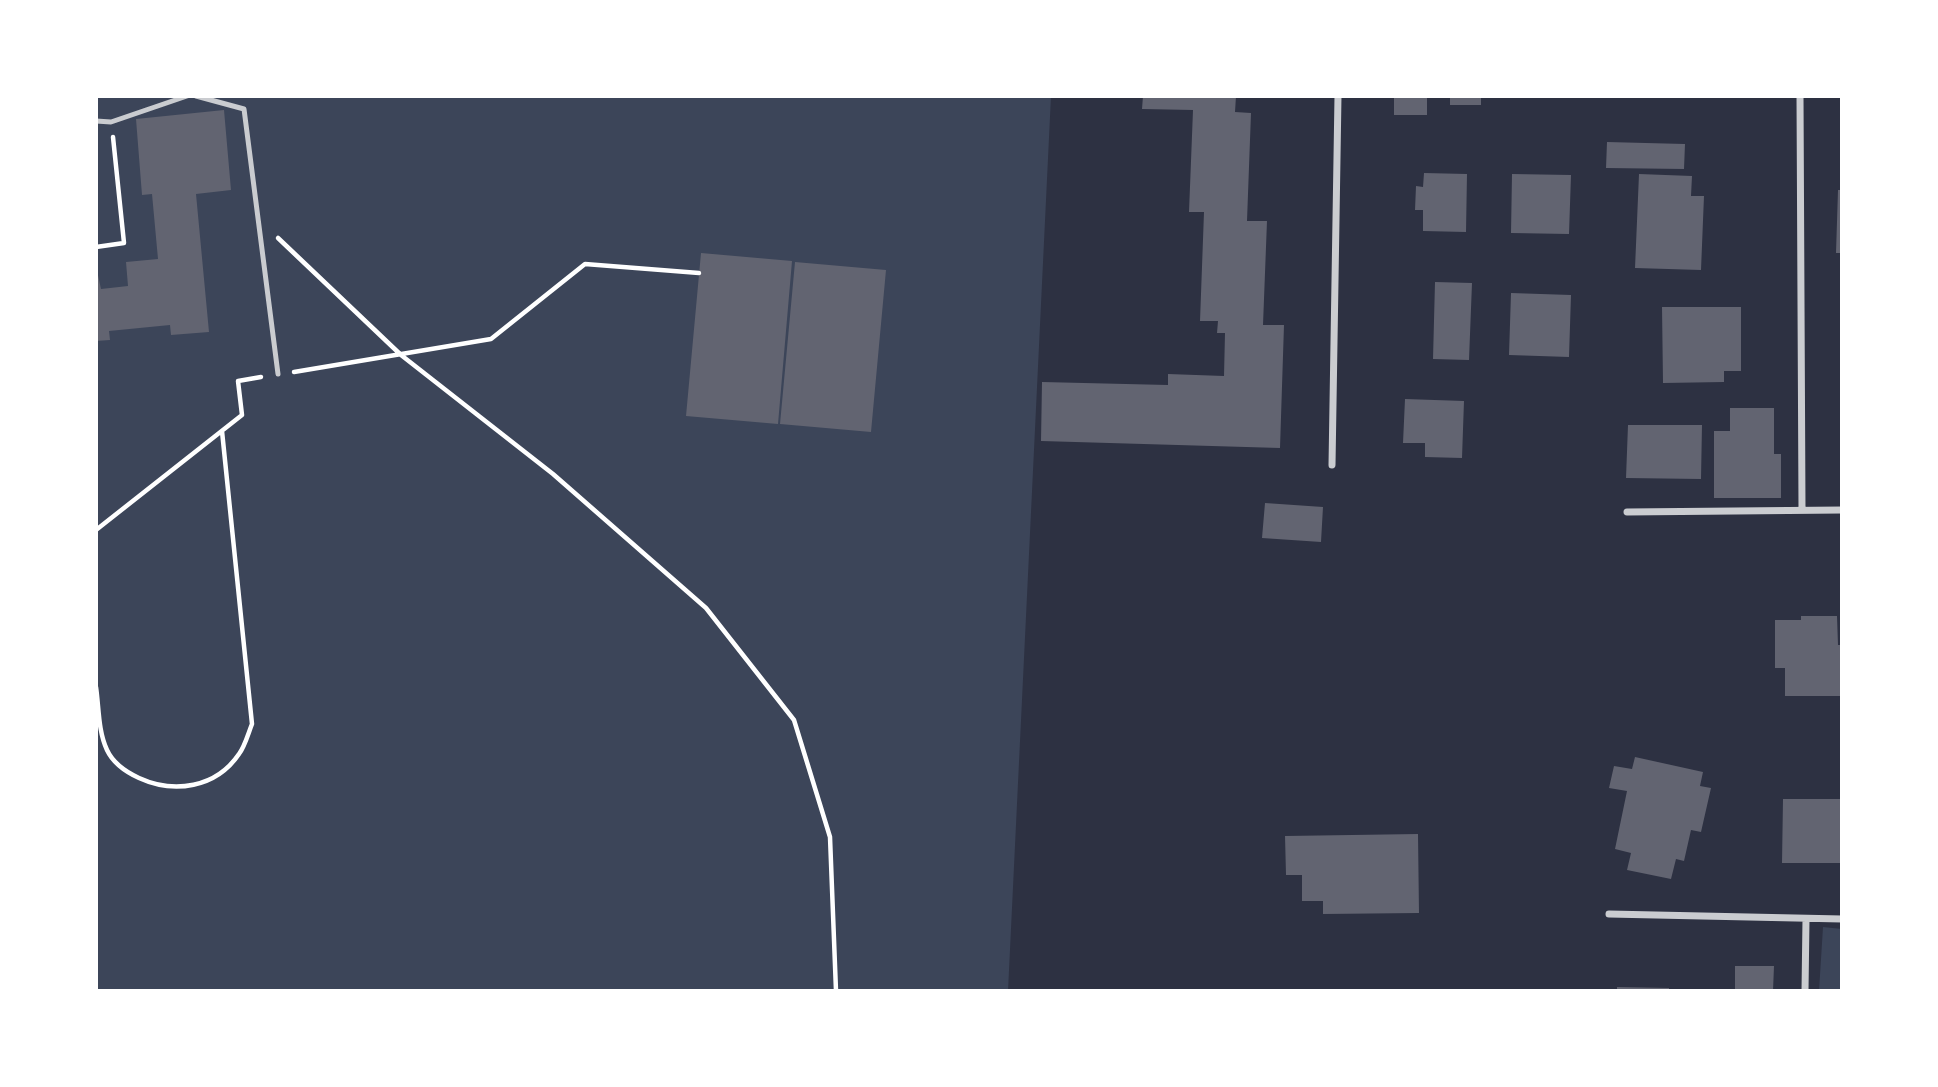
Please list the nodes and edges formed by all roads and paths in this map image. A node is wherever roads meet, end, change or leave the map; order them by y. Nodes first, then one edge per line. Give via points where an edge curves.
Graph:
1 (187, 96) edge
2 (197, 96) edge
3 (1338, 96) edge
4 (1800, 96) edge
5 (96, 121) edge
6 (111, 122) junction
7 (257, 218) junction
8 (96, 247) edge
9 (699, 273) dead end
10 (401, 355) junction
11 (278, 374) junction
12 (222, 431) junction
13 (1332, 465) dead end
14 (1802, 509) junction
15 (1842, 510) edge
16 (1627, 512) dead end
17 (96, 530) edge
18 (96, 687) edge
19 (1609, 914) dead end
20 (1806, 919) junction
21 (1842, 919) edge
22 (836, 991) edge
23 (1805, 991) edge

1 - 6 lane
2 - 7 lane via 244,109
3 - 13 street
4 - 14 street
5 - 6 lane
6 - 8 path via 124,243
7 - 10 path
7 - 11 lane
9 - 10 path via 585,264 491,339
10 - 11 path
10 - 22 path via 553,474 706,608 794,720 830,837
11 - 12 path via 238,380 242,415
12 - 17 path
12 - 18 path via 252,724 239,754 222,772 178,789 125,772 107,752
14 - 15 street
14 - 16 street
19 - 20 street
20 - 21 street
20 - 23 street

